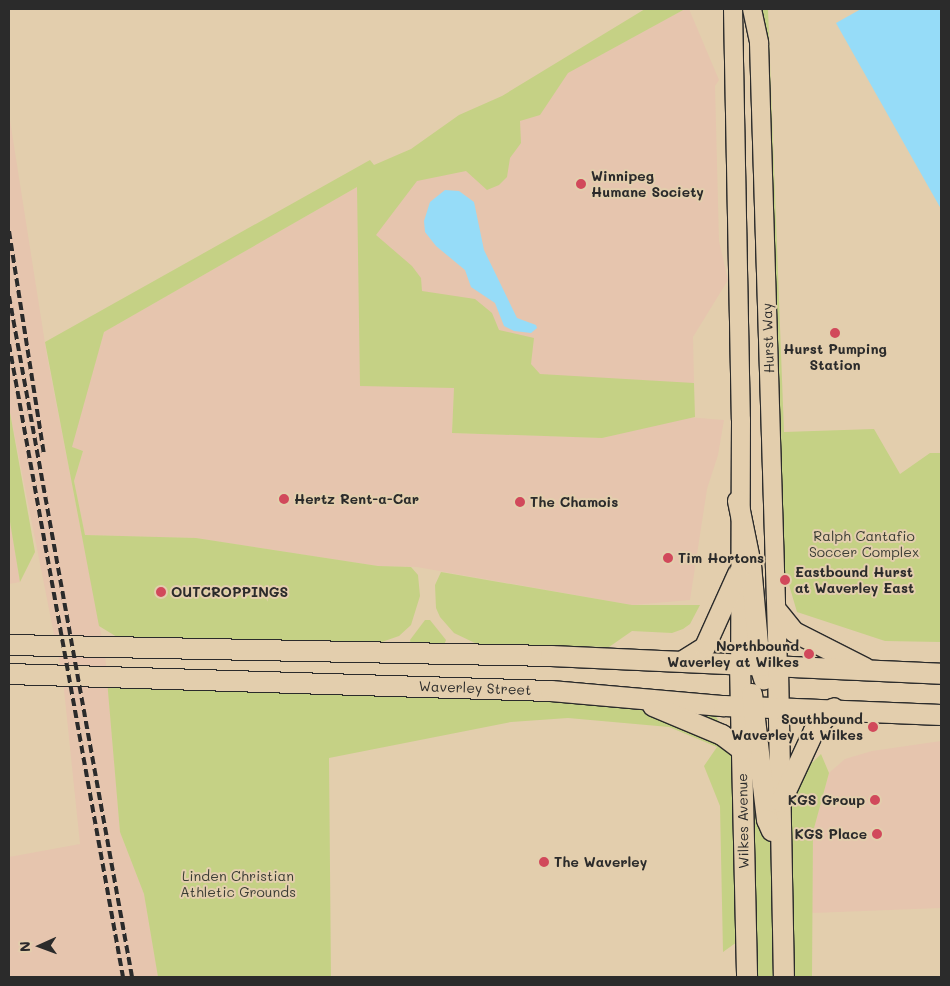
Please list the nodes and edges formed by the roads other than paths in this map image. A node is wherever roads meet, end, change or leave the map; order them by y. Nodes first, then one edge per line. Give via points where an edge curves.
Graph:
1 (733, 9) edge
2 (752, 9) edge
3 (738, 501) junction
4 (738, 574) junction
5 (778, 612) junction
6 (9, 645) edge
7 (683, 661) junction
8 (740, 665) junction
9 (769, 667) junction
10 (871, 671) junction
11 (9, 674) edge
12 (941, 674) edge
13 (630, 697) junction
14 (747, 707) junction
15 (778, 708) junction
16 (834, 708) junction
17 (941, 715) edge
18 (742, 750) junction
19 (779, 806) junction
20 (781, 853) junction
21 (747, 977) edge
22 (784, 977) edge

1 - 3 street, Hurst Way via 741,420
2 - 5 street, Hurst Way via 759,43
3 - 4 street, Hurst Way
3 - 9 main road
4 - 7 main road via 710,640
4 - 8 street, Hurst Way
5 - 9 street, Hurst Way
5 - 10 main road via 794,632
6 - 7 main road
7 - 8 main road
8 - 9 main road
8 - 14 main road, Wilkes Avenue
9 - 10 main road
9 - 15 main road
10 - 12 main road
11 - 13 main road, Waverley Street via 542,690
13 - 14 main road, Waverley Street
13 - 18 main road via 722,734
14 - 15 main road, Waverley Street
14 - 18 main road, Wilkes Avenue
14 - 20 main road via 767,820
15 - 16 main road, Waverley Street
15 - 19 main road
16 - 17 main road, Waverley Street
16 - 19 main road via 814,731
18 - 21 main road, Wilkes Avenue
19 - 20 main road
20 - 22 main road

